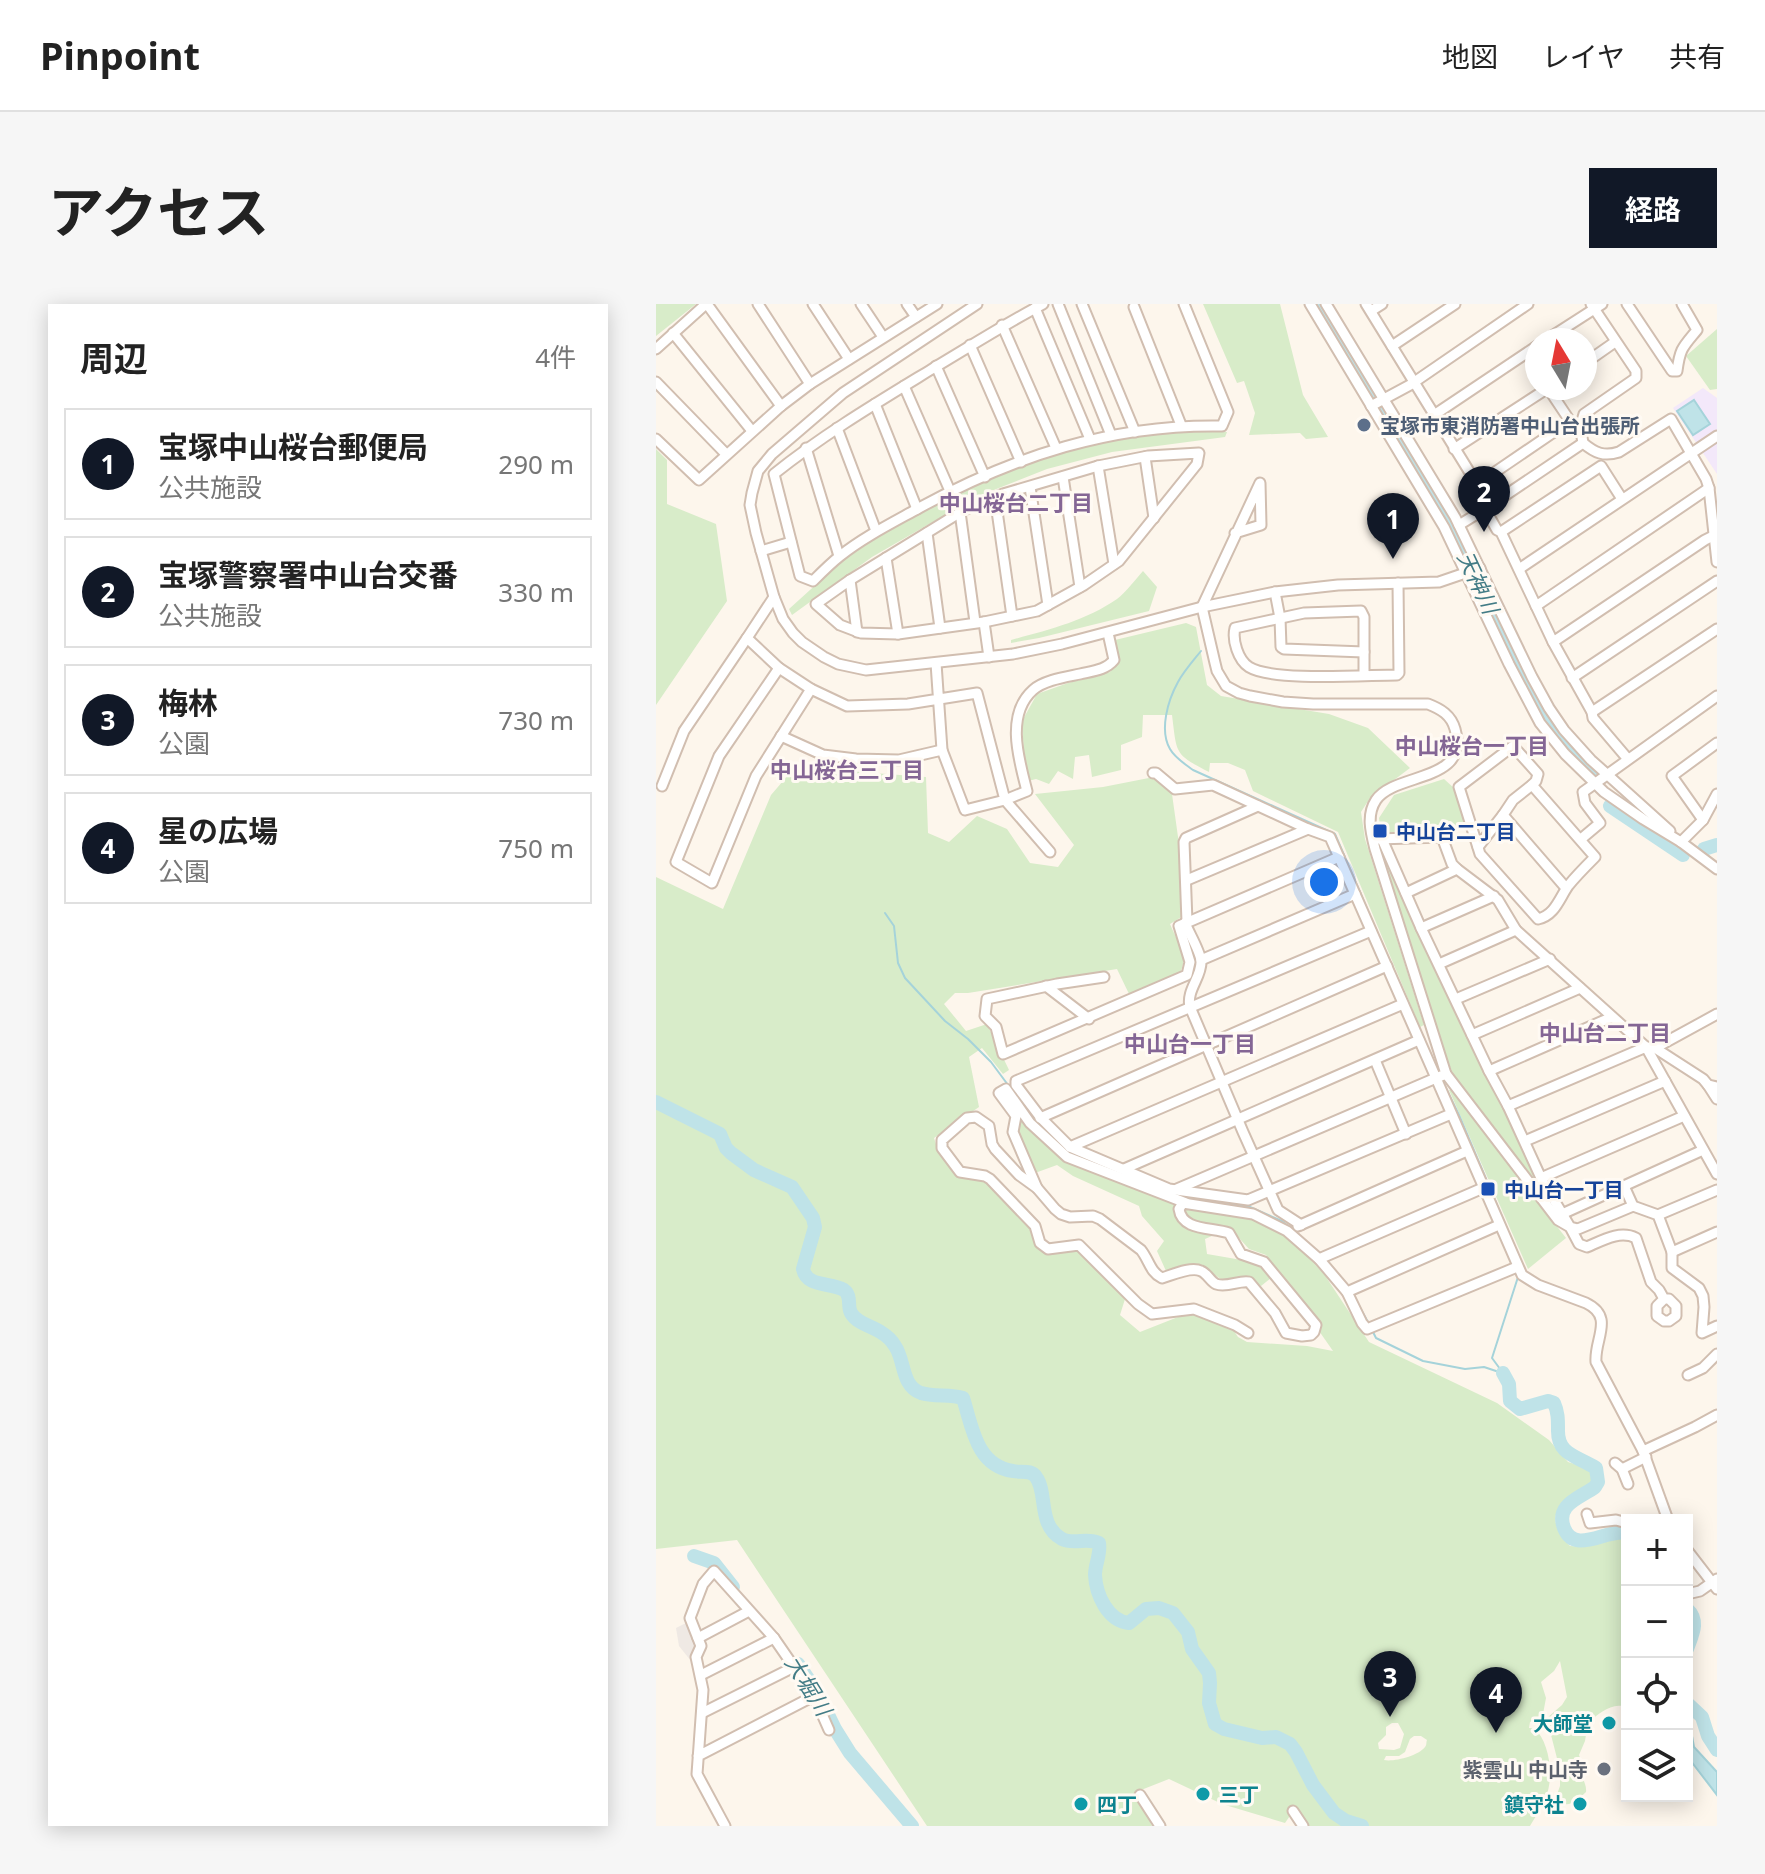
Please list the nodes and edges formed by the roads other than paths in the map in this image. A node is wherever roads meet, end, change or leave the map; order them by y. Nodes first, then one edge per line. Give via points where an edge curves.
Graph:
1 (706, 304) edge
2 (758, 304) edge
3 (813, 304) edge
4 (861, 304) edge
5 (907, 304) edge
6 (937, 304) edge
7 (977, 304) edge
8 (1058, 304) edge
9 (1082, 304) edge
10 (1184, 304) edge
11 (1310, 304) edge
12 (1326, 304) edge
13 (1382, 304) edge
14 (1455, 304) edge
15 (1528, 304) edge
16 (1627, 304) edge
17 (1682, 304) edge
18 (1137, 305) edge
19 (1596, 305) edge
20 (1039, 306) edge
21 (1369, 308) edge
22 (916, 317) junction
23 (1002, 325) junction
24 (1563, 328) edge
25 (673, 333) junction
26 (883, 337) junction
27 (1615, 342) junction
28 (970, 345) junction
29 (1392, 346) junction
30 (656, 349) edge
31 (1525, 354) edge
32 (1597, 355) edge
33 (849, 359) junction
34 (936, 366) junction
35 (1414, 381) junction
36 (656, 382) edge
37 (810, 384) junction
38 (904, 386) junction
39 (1384, 398) junction
40 (1530, 400) edge
41 (1556, 400) edge
42 (875, 404) junction
43 (781, 406) junction
44 (1371, 406) junction
45 (1434, 415) junction
46 (1570, 421) junction
47 (1181, 425) junction
48 (837, 428) junction
49 (1581, 429) junction
50 (752, 431) junction
51 (1135, 432) junction
52 (1111, 435) junction
53 (1717, 436) edge
54 (656, 439) edge
55 (1090, 439) junction
56 (1583, 443) junction
57 (806, 448) junction
58 (1056, 448) junction
59 (1454, 449) junction
60 (1691, 452) junction
61 (726, 454) junction
62 (1145, 457) junction
63 (1412, 458) junction
64 (1021, 462) junction
65 (1098, 466) junction
66 (985, 477) junction
67 (1063, 477) junction
68 (1030, 487) junction
69 (1709, 488) junction
70 (950, 491) junction
71 (995, 497) junction
72 (1622, 499) junction
73 (917, 509) junction
74 (1485, 509) junction
75 (960, 512) junction
76 (1154, 518) junction
77 (1459, 525) junction
78 (876, 531) junction
79 (1501, 532) junction
80 (927, 533) junction
81 (1235, 533) junction
82 (1713, 536) junction
83 (791, 542) junction
84 (761, 551) junction
85 (839, 556) junction
86 (886, 558) junction
87 (1717, 562) edge
88 (1114, 564) junction
89 (1519, 569) junction
90 (1473, 570) junction
91 (850, 580) junction
92 (1717, 581) edge
93 (1398, 583) junction
94 (1080, 587) junction
95 (1275, 592) junction
96 (774, 597) junction
97 (1048, 605) junction
98 (1536, 606) junction
99 (1202, 607) junction
100 (1012, 616) junction
101 (1280, 618) junction
102 (980, 622) junction
103 (940, 628) junction
104 (1717, 629) edge
105 (857, 632) junction
106 (1108, 633) junction
107 (898, 634) junction
108 (747, 638) junction
109 (1553, 642) junction
110 (1364, 652) junction
111 (989, 657) junction
112 (1523, 659) junction
113 (936, 663) junction
114 (1509, 664) junction
115 (779, 668) junction
116 (1364, 675) junction
117 (1572, 678) junction
118 (811, 689) junction
119 (1717, 696) edge
120 (938, 699) junction
121 (1592, 712) junction
122 (781, 736) junction
123 (1717, 743) edge
124 (942, 750) junction
125 (1627, 758) junction
126 (1153, 773) dead end
127 (1605, 774) junction
128 (1594, 783) junction
129 (1532, 785) junction
130 (662, 786) dead end
131 (1717, 794) edge
132 (1005, 800) junction
133 (1258, 806) junction
134 (1503, 815) junction
135 (1703, 820) junction
136 (1308, 829) junction
137 (1377, 839) junction
138 (1581, 839) junction
139 (1681, 842) junction
140 (1478, 847) junction
141 (1050, 852) dead end
142 (1339, 857) junction
143 (1457, 869) junction
144 (1717, 869) edge
145 (1187, 880) junction
146 (1566, 888) junction
147 (1406, 893) junction
148 (1355, 894) junction
149 (1494, 896) junction
150 (1186, 922) junction
151 (1421, 928) junction
152 (1516, 930) junction
153 (1371, 931) junction
154 (1550, 959) junction
155 (1201, 960) junction
156 (1439, 964) junction
157 (1387, 966) junction
158 (1104, 977) dead end
159 (1046, 986) junction
160 (1580, 988) junction
161 (1456, 999) junction
162 (1403, 1004) junction
163 (1190, 1007) junction
164 (1717, 1014) edge
165 (1612, 1017) junction
166 (1089, 1019) junction
167 (1472, 1035) junction
168 (1419, 1040) junction
169 (1206, 1044) junction
170 (1651, 1048) junction
171 (1375, 1060) junction
172 (1489, 1071) junction
173 (1441, 1076) junction
174 (1016, 1081) junction
175 (1665, 1081) junction
176 (1222, 1082) junction
177 (1713, 1086) edge
178 (1006, 1089) junction
179 (1390, 1097) junction
180 (1717, 1099) edge
181 (1508, 1106) junction
182 (1451, 1114) junction
183 (1684, 1116) junction
184 (1040, 1118) junction
185 (1237, 1119) junction
186 (1406, 1134) junction
187 (1525, 1141) junction
188 (1070, 1147) junction
189 (1703, 1150) junction
190 (1467, 1151) junction
191 (1253, 1155) junction
192 (1124, 1169) junction
193 (1717, 1174) edge
194 (1541, 1178) junction
195 (1624, 1186) junction
196 (1037, 1188) junction
197 (1483, 1188) junction
198 (1177, 1189) junction
199 (1717, 1190) edge
200 (1270, 1192) junction
201 (1186, 1203) junction
202 (1633, 1206) junction
203 (1562, 1214) junction
204 (1658, 1215) junction
205 (1301, 1225) junction
206 (1499, 1225) junction
207 (1570, 1227) junction
208 (1287, 1231) junction
209 (1717, 1232) edge
210 (1672, 1252) junction
211 (1319, 1259) junction
212 (1517, 1267) junction
213 (1347, 1292) junction
214 (1664, 1299) dead end
215 (1717, 1326) edge
216 (1248, 1333) dead end
217 (1717, 1354) edge
218 (1688, 1375) dead end
219 (1717, 1415) edge
220 (1644, 1454) junction
221 (1628, 1484) dead end
222 (1587, 1514) dead end
223 (1666, 1514) edge
224 (1621, 1521) edge
225 (1693, 1557) edge
226 (1715, 1583) edge
227 (1693, 1593) edge
228 (749, 1611) junction
229 (698, 1638) junction
230 (774, 1638) junction
231 (794, 1667) junction
232 (701, 1675) junction
233 (814, 1696) junction
234 (702, 1713) junction
235 (829, 1730) dead end
236 (698, 1756) junction
237 (1140, 1795) dead end
238 (1293, 1811) dead end
239 (725, 1826) edge
240 (1160, 1826) edge
241 (1303, 1826) edge

1 - 25 street
1 - 43 street
2 - 37 street
3 - 33 street
4 - 26 street
5 - 22 street
6 - 22 street
7 - 84 street via 843,393 765,461 750,505
8 - 52 street
9 - 51 street
10 - 47 street via 1228,412 1222,426
11 - 44 street
12 - 39 street
13 - 21 street
14 - 29 street
15 - 35 street
16 - 17 street via 1672,371 1677,371 1683,345 1697,330
18 - 47 street
19 - 24 street
19 - 27 street
20 - 23 street
20 - 55 street
21 - 29 street
22 - 26 street
23 - 28 street
23 - 58 street
25 - 30 street
25 - 50 street
26 - 33 street
27 - 32 street
27 - 49 street via 1636,378 1588,410
28 - 34 street
28 - 64 street
29 - 35 street
31 - 45 street
33 - 37 street
34 - 38 street
34 - 66 street
35 - 39 street
35 - 45 street
36 - 61 street
37 - 43 street
38 - 42 street
38 - 70 street
39 - 44 street
39 - 63 street
40 - 59 street
41 - 46 street
42 - 48 street
42 - 73 street
43 - 50 street
44 - 63 street
45 - 59 street
46 - 49 street
46 - 59 street via 1479,483
47 - 51 street
48 - 57 street
48 - 78 street
49 - 56 street
50 - 61 street
51 - 52 street
52 - 55 street
53 - 60 street
54 - 61 street via 699,480
55 - 58 street
56 - 60 street via 1609,455 1671,419
56 - 74 street
57 - 83 street via 774,474
57 - 85 street
58 - 64 street
60 - 69 street
60 - 72 street
62 - 65 street
62 - 76 street
62 - 76 street via 1199,453 1197,464
63 - 77 street
63 - 90 street via 1448,534
64 - 66 street
65 - 67 street
65 - 88 street
66 - 70 street
67 - 68 street
67 - 94 street
68 - 71 street
68 - 97 street
69 - 82 street
69 - 98 street
70 - 73 street
71 - 75 street
71 - 100 street
72 - 79 street via 1601,466
72 - 89 street
73 - 78 street
74 - 77 street
74 - 79 street
75 - 80 street
75 - 102 street
76 - 88 street
77 - 90 street
78 - 85 street
79 - 89 street
80 - 86 street
80 - 103 street
81 - 81 street via 1247,508 1260,483 1261,525
81 - 99 street
82 - 87 street
82 - 109 street
83 - 84 street
83 - 85 street via 800,576 813,581
84 - 96 street
86 - 91 street
86 - 107 street
88 - 94 street
89 - 98 street
90 - 93 street via 1439,582
90 - 112 street
90 - 114 street
91 - 105 street
91 - 105 street via 816,604
92 - 117 street
93 - 95 street
93 - 116 street via 1399,673
94 - 97 street
95 - 99 street
95 - 101 street
96 - 108 street
96 - 113 street via 793,633 838,664 866,670
97 - 100 street
98 - 109 street
99 - 106 street
99 - 137 street via 1217,671 1226,686 1239,693 1313,704 1428,704 1451,719 1456,739 1452,758 1438,770 1384,792 1373,804 1370,820
100 - 102 street
101 - 110 street via 1284,649
101 - 110 street via 1361,611
101 - 116 street via 1235,628 1240,657 1248,666 1292,676
102 - 103 street
102 - 111 street
103 - 107 street
104 - 121 street
105 - 107 street
106 - 111 street
106 - 132 street via 1114,660 1108,667 1034,689 1024,703 1017,732 1027,791
108 - 115 street
108 - 130 street via 684,731
109 - 117 street
110 - 116 street
111 - 113 street
112 - 114 street
112 - 127 street via 1564,730
113 - 120 street
114 - 128 street via 1540,723
115 - 118 street
115 - 122 street via 719,756 676,862 712,883 756,776
117 - 121 street
118 - 120 street via 847,706
118 - 122 street
119 - 125 street
120 - 124 street
120 - 132 street via 977,693
121 - 125 street
122 - 124 street via 823,755 856,759 899,760
123 - 135 street via 1672,776
124 - 132 street via 965,810
125 - 127 street
126 - 133 street via 1175,789 1213,785
127 - 128 street
127 - 139 street
128 - 138 street via 1583,792 1600,823
128 - 139 street
129 - 134 street
129 - 138 street
129 - 140 street via 1538,774 1513,746 1459,787
131 - 135 street
132 - 141 street
133 - 136 street
133 - 145 street via 1186,838
134 - 140 street
134 - 146 street
135 - 139 street
136 - 142 street via 1330,837
136 - 145 street
137 - 143 street via 1442,837
137 - 147 street
137 - 173 street
138 - 146 street via 1595,857
139 - 144 street
140 - 146 street via 1538,919 1552,911
142 - 148 street
142 - 150 street
143 - 147 street
143 - 149 street
145 - 150 street
147 - 151 street
148 - 153 street
148 - 155 street
149 - 151 street
149 - 152 street
150 - 155 street
150 - 166 street via 1179,926 1190,962 1187,975
151 - 156 street
152 - 154 street
152 - 156 street
153 - 157 street
153 - 163 street
154 - 160 street
154 - 161 street
155 - 163 street
156 - 161 street
157 - 162 street
157 - 169 street
158 - 159 street
159 - 166 street
159 - 166 street via 987,999 985,1016 996,1027 1003,1054
160 - 165 street
160 - 167 street
161 - 167 street
162 - 168 street
162 - 176 street
163 - 169 street
163 - 174 street
164 - 170 street
165 - 170 street
165 - 172 street
167 - 172 street
168 - 171 street
168 - 173 street
169 - 176 street
169 - 184 street
170 - 175 street
170 - 177 street
170 - 181 street
171 - 179 street
171 - 185 street
172 - 181 street
173 - 179 street
173 - 182 street
173 - 207 street via 1558,1220
174 - 178 street
174 - 184 street
175 - 183 street
175 - 187 street
176 - 185 street
176 - 188 street
177 - 180 street
178 - 196 street via 999,1093 1016,1116 1013,1132
178 - 201 street via 1030,1123 1067,1157
179 - 186 street
179 - 191 street
181 - 187 street
182 - 186 street
182 - 190 street
183 - 189 street
183 - 194 street
184 - 188 street
185 - 191 street
185 - 192 street
186 - 200 street
187 - 194 street
188 - 192 street
189 - 193 street
189 - 195 street
190 - 197 street
190 - 205 street
191 - 198 street
191 - 200 street
192 - 198 street
194 - 203 street
195 - 202 street
195 - 203 street
196 - 201 street via 1061,1214 1100,1219 1141,1250 1158,1276 1201,1270 1216,1284 1249,1282 1286,1333 1314,1332 1316,1325 1264,1262 1241,1254 1229,1233 1180,1218 1179,1209
196 - 216 street via 995,1149 989,1126 976,1117 967,1118 942,1140 960,1172 990,1179 1035,1226 1040,1243 1048,1249 1079,1245 1152,1314 1194,1309
197 - 206 street
197 - 211 street
198 - 200 street via 1248,1200
199 - 204 street
200 - 205 street via 1278,1210
201 - 208 street via 1253,1214
202 - 204 street
202 - 207 street via 1578,1229
203 - 207 street
204 - 210 street
205 - 208 street
206 - 212 street
206 - 213 street
207 - 214 street via 1579,1244 1587,1247 1620,1234 1636,1238 1651,1282
208 - 211 street
209 - 210 street
210 - 215 street via 1672,1268 1703,1296 1702,1333
211 - 213 street
212 - 213 street via 1367,1329
212 - 220 street via 1531,1282 1586,1303 1600,1314 1596,1362
217 - 218 street
219 - 220 street
220 - 221 street via 1619,1466
220 - 223 street
222 - 224 street via 1590,1523
225 - 226 street
226 - 227 street
228 - 229 street
228 - 229 street via 714,1571 690,1618
228 - 230 street
229 - 232 street
230 - 231 street
230 - 232 street
231 - 233 street
231 - 234 street
232 - 234 street
233 - 235 street
233 - 236 street
234 - 236 street
236 - 239 street via 697,1774
237 - 240 street
238 - 241 street

